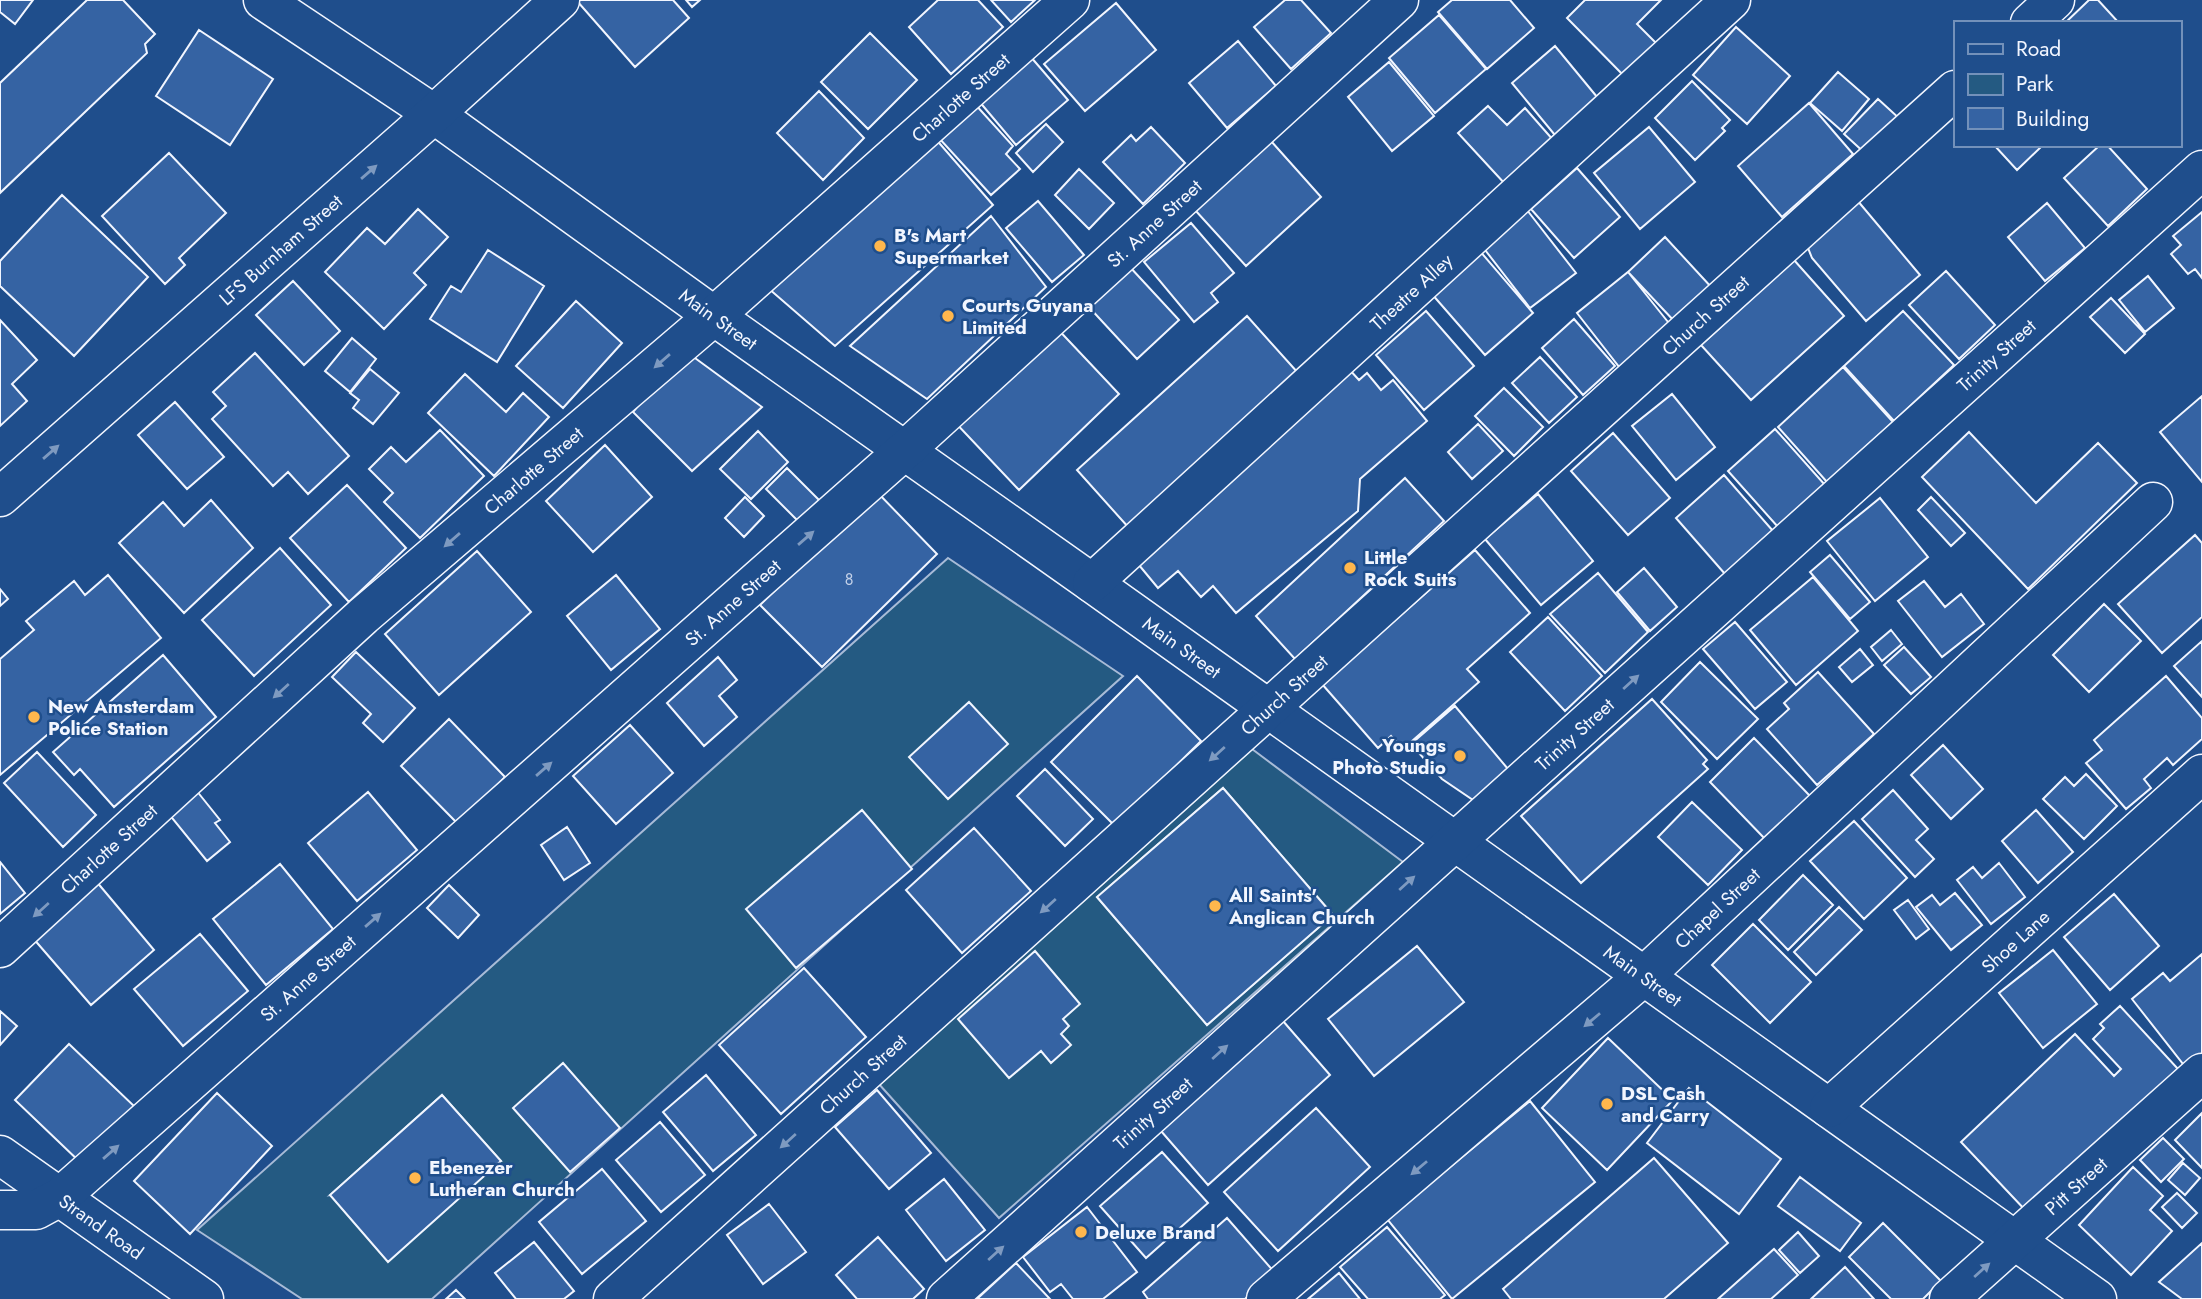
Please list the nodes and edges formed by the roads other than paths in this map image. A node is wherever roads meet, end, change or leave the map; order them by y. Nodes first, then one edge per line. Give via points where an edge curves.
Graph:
1 (263, 0) edge
2 (560, 0) edge
3 (1070, 0) edge
4 (1399, 0) edge
5 (1731, 0) edge
6 (2055, 0) edge
7 (2032, 21) edge
8 (1954, 91) edge
9 (434, 114) junction
10 (2202, 170) edge
11 (714, 316) junction
12 (905, 450) junction
13 (0, 497) edge
14 (2154, 502) dead end
15 (1092, 583) junction
16 (1268, 708) junction
17 (2202, 774) edge
18 (1454, 841) junction
19 (0, 948) edge
20 (1644, 976) junction
21 (2202, 1073) edge
22 (1829, 1108) junction
23 (0, 1156) edge
24 (60, 1197) junction
25 (0, 1210) edge
26 (2015, 1240) junction
27 (204, 1299) edge
28 (613, 1299) edge
29 (946, 1299) edge
30 (1266, 1299) edge
31 (1949, 1299) edge
32 (2097, 1299) edge

1 - 9 street, Main Street
2 - 9 street, LFS Burnham Street
3 - 11 street, Charlotte Street
4 - 12 street, St. Anne Street
5 - 15 street, Theatre Alley
6 - 7 street
8 - 16 street, Church Street
9 - 11 street, Main Street
13 -> 9 street, LFS Burnham Street
18 -> 10 street, Trinity Street
11 - 12 street, Main Street
11 -> 19 street, Charlotte Street via 363,616
12 - 15 street, Main Street
24 -> 12 street, St. Anne Street
14 - 20 street, Chapel Street
15 - 16 street, Main Street
16 - 18 street, Main Street
16 -> 28 street, Church Street
17 - 22 street, Shoe Lane
18 - 20 street, Main Street
29 -> 18 street, Trinity Street
20 - 22 street, Main Street
20 -> 30 street, Chapel Street
21 - 26 street, Pitt Street
22 - 26 street, Main Street
23 - 24 street, Strand Road
24 - 25 street, St. Anne Street via 36,1210
24 - 27 street, Strand Road
31 -> 26 street, Pitt Street
26 - 32 street, Main Street

